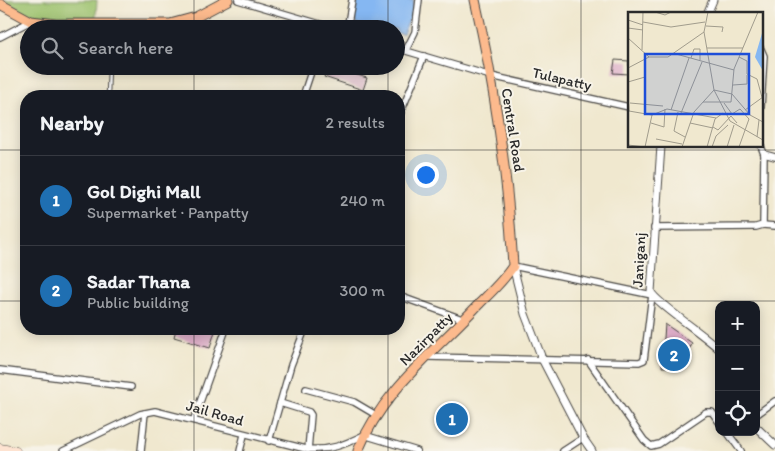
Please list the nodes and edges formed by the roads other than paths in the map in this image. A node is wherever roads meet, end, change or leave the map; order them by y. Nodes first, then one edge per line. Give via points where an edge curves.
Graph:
1 (228, 0) edge
2 (238, 0) edge
3 (352, 0) edge
4 (419, 0) edge
5 (475, 0) edge
6 (713, 0) edge
7 (0, 4) edge
8 (708, 12) edge
9 (29, 20) edge
10 (185, 20) edge
11 (302, 20) edge
12 (349, 20) edge
13 (20, 27) edge
14 (0, 38) edge
15 (406, 50) joint
16 (762, 51) edge
17 (424, 56) junction
18 (109, 75) edge
19 (310, 75) edge
20 (491, 76) junction
21 (762, 82) edge
22 (108, 90) edge
23 (305, 90) edge
24 (405, 102) edge
25 (628, 107) edge
26 (661, 148) edge
27 (762, 148) edge
28 (764, 154) junction
29 (775, 157) edge
30 (763, 225) junction
31 (775, 226) edge
32 (654, 228) junction
33 (512, 266) junction
34 (652, 295) junction
35 (405, 298) edge
36 (465, 320) junction
37 (224, 335) edge
38 (302, 335) edge
39 (715, 346) edge
40 (427, 357) junction
41 (588, 360) junction
42 (543, 361) junction
43 (0, 370) edge
44 (131, 387) dead end
45 (306, 388) dead end
46 (775, 401) edge
47 (280, 403) junction
48 (760, 412) edge
49 (145, 413) junction
50 (376, 415) junction
51 (715, 416) edge
52 (194, 420) junction
53 (760, 431) edge
54 (244, 435) junction
55 (364, 435) junction
56 (730, 436) edge
57 (583, 438) junction
58 (269, 441) junction
59 (775, 445) edge
60 (0, 448) edge
61 (308, 450) junction
62 (16, 451) edge
63 (63, 451) edge
64 (141, 451) edge
65 (240, 451) edge
66 (358, 451) edge
67 (417, 451) edge
68 (564, 451) edge
69 (592, 451) edge
70 (741, 451) edge

1 - 10 main road
2 - 11 street
3 - 12 street
4 - 15 street via 415,32
5 - 20 main road, Central Road
6 - 8 street
7 - 9 main road
13 - 14 street
15 - 17 street, Tulapatty
16 - 21 street
17 - 20 street, Tulapatty
17 - 24 street
18 - 22 lane
19 - 23 street
20 - 25 street, Tulapatty
20 - 33 main road, Central Road via 504,157
26 - 32 street, Janiganj
27 - 28 street
28 - 29 street
28 - 30 street
30 - 31 street
30 - 32 street
32 - 34 street, Janiganj
33 - 34 street, Janiganj
33 - 36 main road, Nazirpatty
33 - 42 street via 525,314
34 - 39 street
34 - 41 street via 644,360
35 - 36 street
36 - 40 main road, Nazirpatty
37 - 52 street
38 - 47 street
40 - 42 street
40 - 50 main road, Nazirpatty
41 - 42 street
41 - 51 street via 651,446 659,444 706,412 712,412
42 - 57 street
43 - 44 street
45 - 50 street via 354,402
46 - 48 street
47 - 58 street
47 - 61 street via 311,415
49 - 52 street, Jail Road via 160,411
49 - 63 street, Jail Road
49 - 64 street
50 - 55 main road, Nazirpatty
52 - 54 street, Jail Road
53 - 59 street
54 - 58 street, Jail Road
54 - 65 street
55 - 61 street, Jail Road via 342,447
55 - 66 main road, Nazirpatty
55 - 67 street
56 - 70 street
57 - 68 street
57 - 69 street
58 - 61 street, Jail Road
60 - 62 main road

